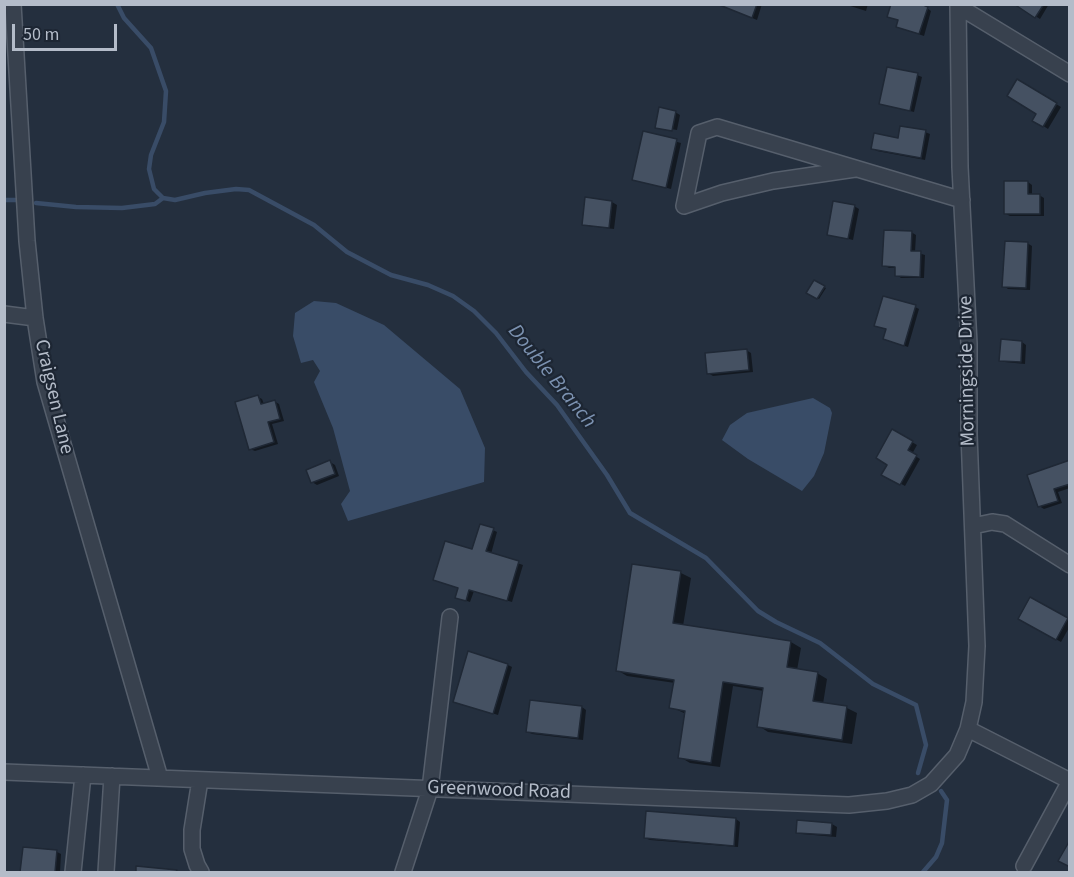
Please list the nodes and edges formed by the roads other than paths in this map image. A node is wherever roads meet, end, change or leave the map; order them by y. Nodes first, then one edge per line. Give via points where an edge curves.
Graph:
1 (13, 4) edge
2 (958, 5) edge
3 (1070, 74) edge
4 (855, 169) junction
5 (962, 200) junction
6 (4, 314) edge
7 (35, 318) junction
8 (973, 526) junction
9 (1067, 558) edge
10 (450, 617) dead end
11 (966, 733) junction
12 (4, 772) edge
13 (83, 775) junction
14 (112, 776) junction
15 (160, 778) junction
16 (200, 780) junction
17 (1069, 781) edge
18 (429, 789) junction
19 (1024, 866) dead end
20 (73, 873) edge
21 (106, 873) edge
22 (201, 873) edge
23 (403, 873) edge

1 - 7 street, Craigsen Lane
2 - 3 street
2 - 5 street, Morningside Drive
4 - 4 street via 717,127 699,133 684,206 773,181
4 - 5 street
5 - 8 street, Morningside Drive
6 - 7 street
7 - 15 street, Craigsen Lane via 45,382
8 - 9 street via 1005,524
8 - 11 street, Morningside Drive via 977,646 974,702
10 - 18 street
11 - 17 street
11 - 18 street, Greenwood Road via 957,755 931,784 912,795 849,805
12 - 13 street, Greenwood Road
13 - 14 street, Greenwood Road
13 - 20 street
14 - 15 street, Greenwood Road
14 - 21 street
15 - 16 street, Greenwood Road
16 - 18 street, Greenwood Road
16 - 22 street via 192,849
17 - 19 street
18 - 23 street

